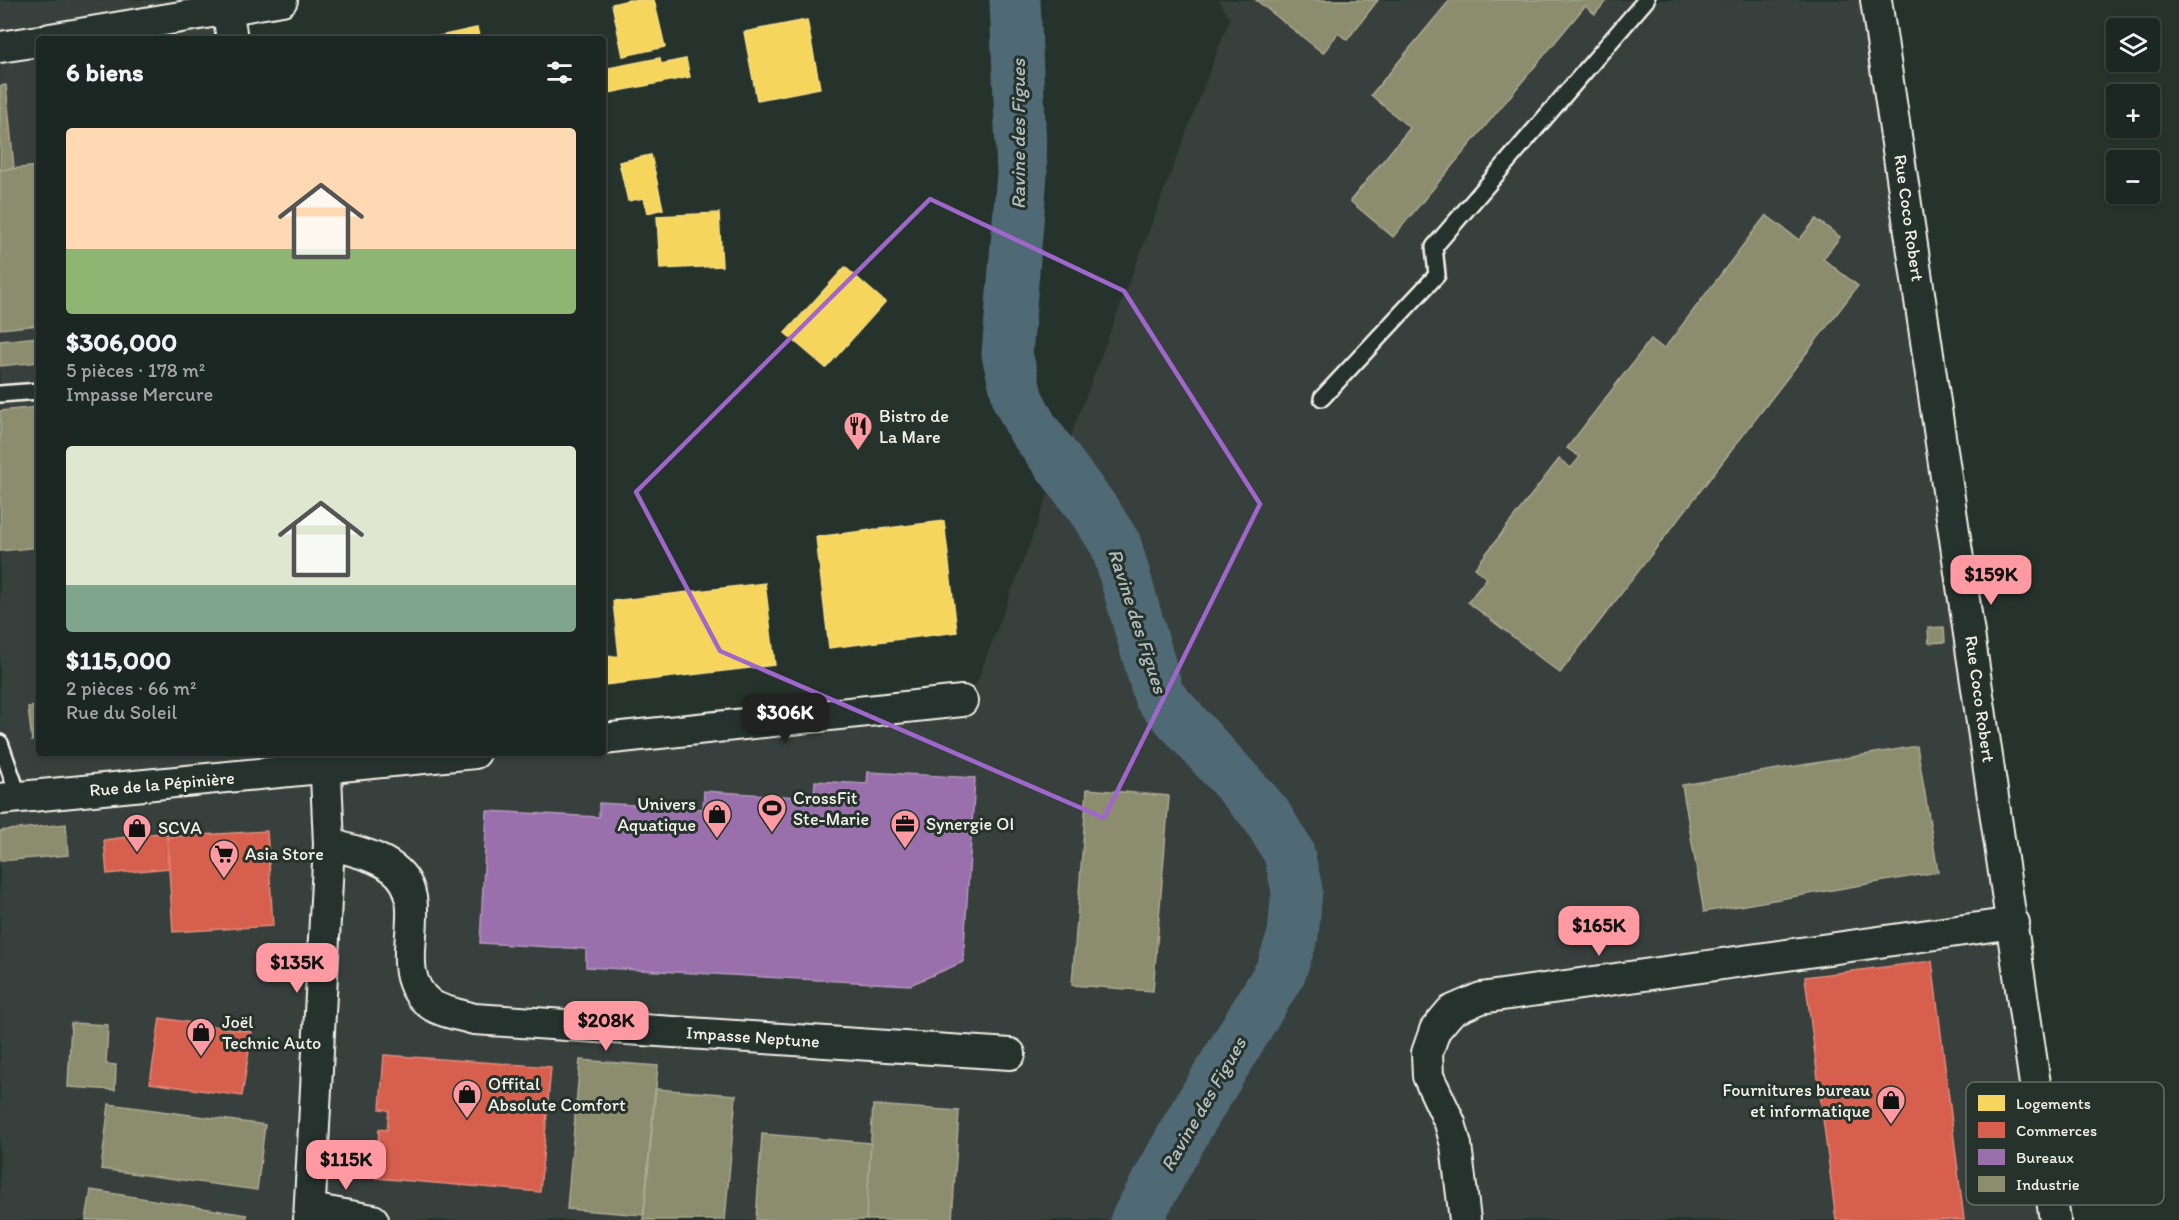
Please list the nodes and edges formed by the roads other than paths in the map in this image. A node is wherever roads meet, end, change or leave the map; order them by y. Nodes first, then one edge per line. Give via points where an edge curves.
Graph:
1 (282, 0) edge
2 (1646, 0) edge
3 (1876, 0) edge
4 (229, 16) edge
5 (73, 36) edge
6 (36, 41) edge
7 (0, 47) edge
8 (36, 391) edge
9 (0, 394) edge
10 (1322, 398) dead end
11 (962, 701) dead end
12 (606, 739) edge
13 (0, 743) edge
14 (419, 756) edge
15 (325, 761) edge
16 (9, 798) edge
17 (329, 844) junction
18 (2014, 924) junction
19 (1010, 1054) dead end
20 (2036, 1082) edge
21 (2053, 1205) edge
22 (310, 1215) edge
23 (373, 1220) edge
24 (1465, 1220) edge
25 (2055, 1220) edge

1 - 4 street
2 - 10 lane via 1434,247 1437,275
3 - 18 street, Rue Coco Robert
4 - 5 street
6 - 7 street
8 - 9 lane
11 - 12 street
13 - 16 lane
14 - 15 street, Rue de la Pépinière
15 - 16 street, Rue de la Pépinière
15 - 17 street
17 - 19 street, Impasse Neptune via 393,868 408,885 412,906 408,964 415,988 431,1005 474,1019
17 - 22 street
18 - 20 street, Rue Coco Robert
18 - 24 street via 1481,998 1451,1011 1435,1030 1426,1053 1428,1076 1456,1145
21 - 25 street, Rue Coco Robert
22 - 23 street

